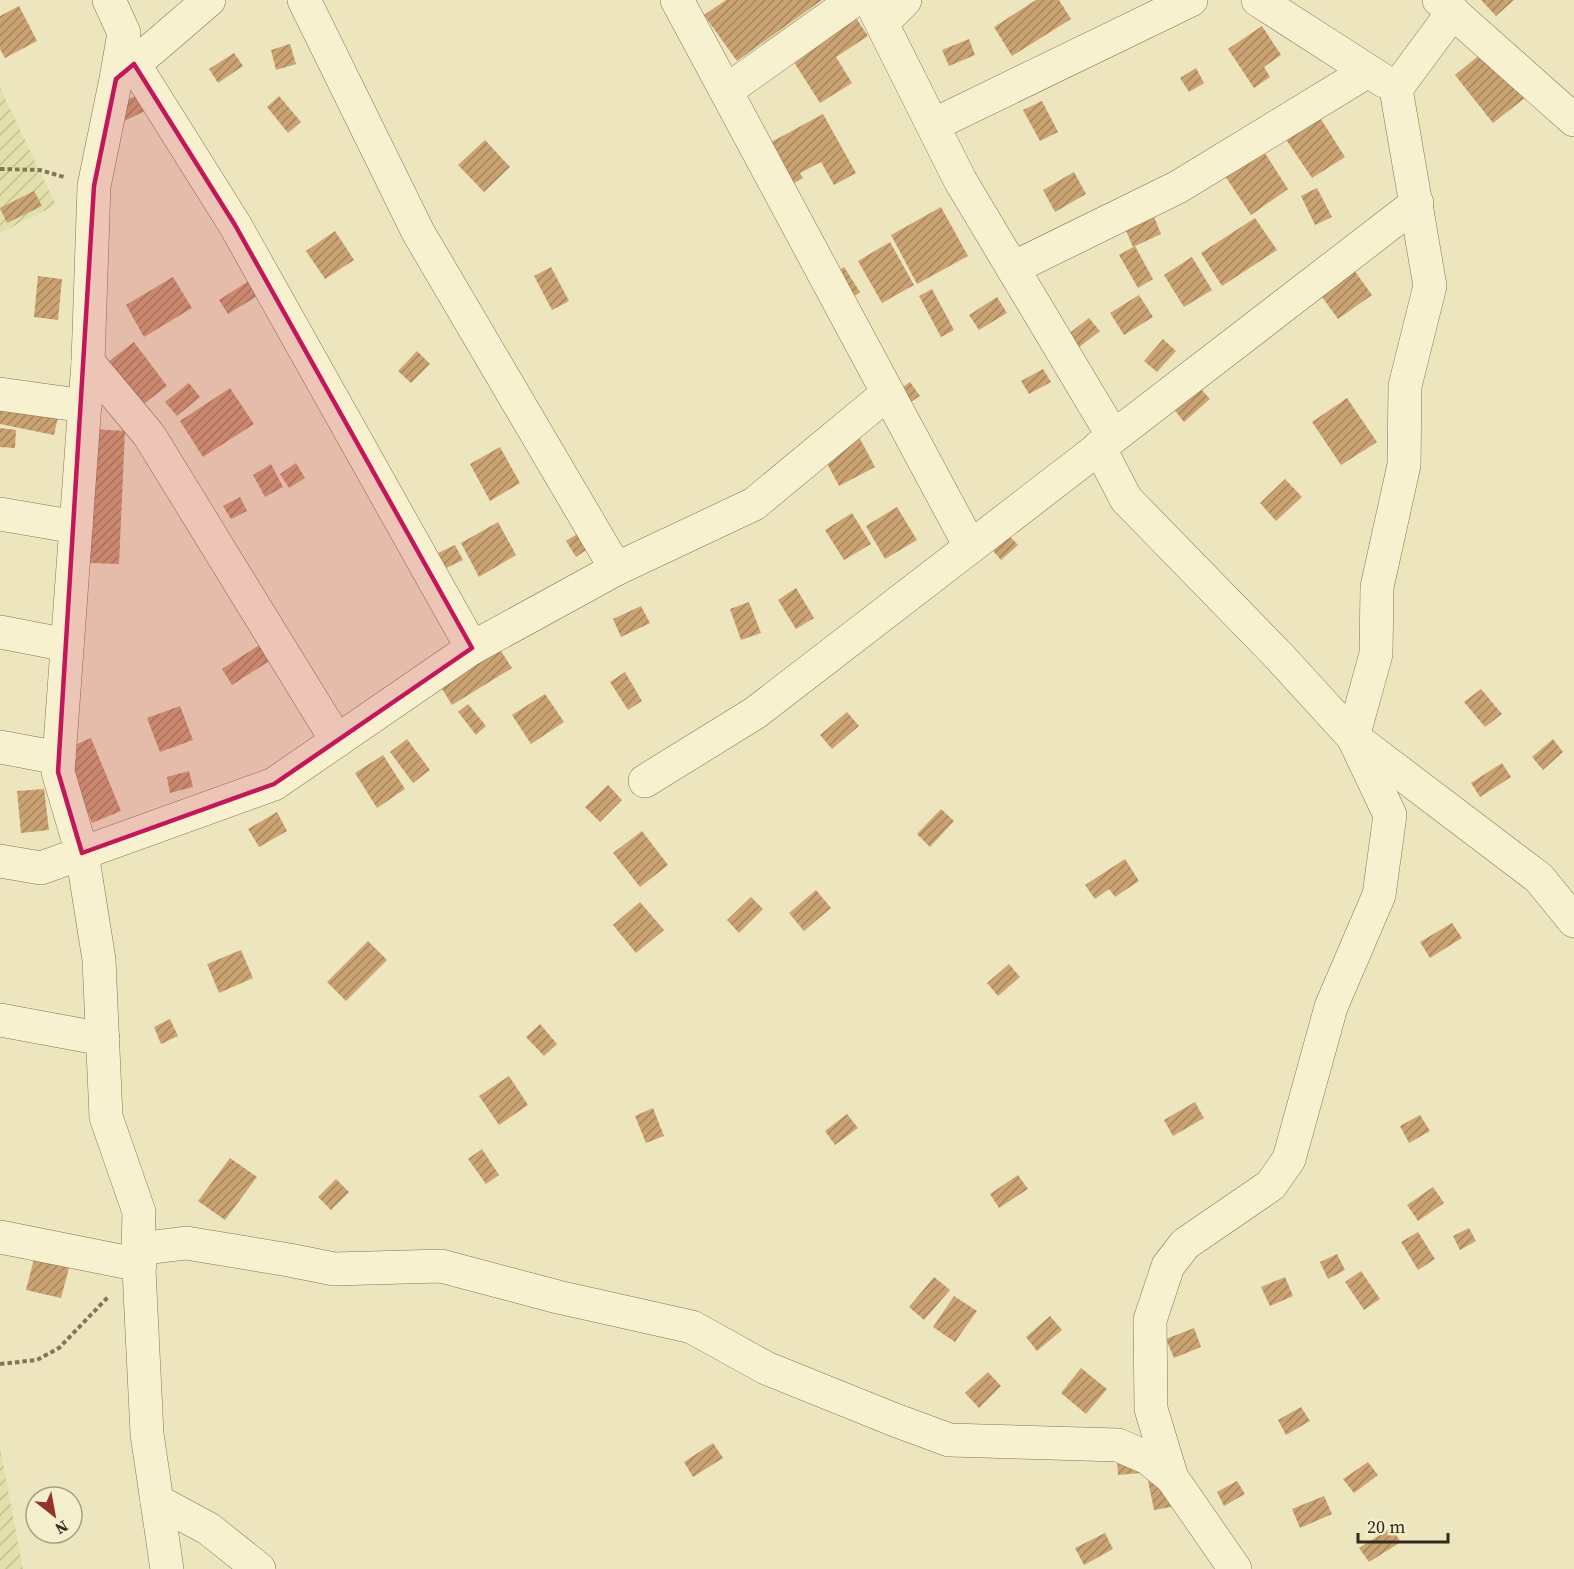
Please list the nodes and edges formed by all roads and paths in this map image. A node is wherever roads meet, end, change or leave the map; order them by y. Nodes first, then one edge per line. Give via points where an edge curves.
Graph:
1 (109, 0) edge
2 (209, 0) edge
3 (304, 0) edge
4 (677, 0) edge
5 (855, 0) edge
6 (905, 0) edge
7 (1191, 0) edge
8 (1258, 0) edge
9 (1446, 6) edge
10 (876, 12) edge
11 (1368, 70) junction
12 (125, 72) junction
13 (1396, 89) junction
14 (726, 91) junction
15 (1574, 120) edge
16 (933, 125) junction
17 (0, 169) edge
18 (94, 186) junction
19 (1417, 203) junction
20 (1013, 268) junction
21 (88, 362) junction
22 (888, 393) junction
23 (0, 394) edge
24 (85, 406) junction
25 (1106, 442) junction
26 (0, 514) edge
27 (76, 527) junction
28 (970, 546) junction
29 (616, 569) junction
30 (0, 632) edge
31 (67, 645) junction
32 (472, 648) junction
33 (1353, 737) junction
34 (337, 741) junction
35 (0, 747) edge
36 (58, 758) junction
37 (645, 781) dead end
38 (82, 853) junction
39 (0, 861) edge
40 (1574, 921) edge
41 (0, 1020) edge
42 (103, 1039) junction
43 (0, 1237) edge
44 (139, 1257) junction
45 (0, 1364) edge
46 (1172, 1478) junction
47 (157, 1501) junction
48 (167, 1569) edge
49 (259, 1569) edge
50 (1235, 1569) edge

1 - 12 street via 124,33
2 - 12 street
3 - 29 street via 418,232
4 - 14 street
5 - 14 street
6 - 10 street
7 - 16 street
8 - 11 street
9 - 13 street
9 - 15 street
10 - 16 street
11 - 13 street
11 - 20 street via 1178,187
12 - 18 street
12 - 32 street via 235,225
13 - 19 street
14 - 22 street
16 - 20 street via 960,180
17 - 18 path via 40,170
18 - 21 street
19 - 25 street
19 - 33 street via 1430,286 1405,386 1404,465 1377,587 1376,654
20 - 25 street
21 - 24 street
21 - 34 street via 149,435
22 - 28 street
22 - 29 street via 754,504
23 - 24 street
24 - 27 street
25 - 28 street
25 - 33 street via 1126,500
26 - 27 street
27 - 31 street
28 - 37 street via 754,713
29 - 32 street
30 - 31 street
31 - 36 street
32 - 34 street
33 - 40 street via 1539,878
33 - 46 street via 1390,816 1379,895 1331,1007 1290,1159 1271,1185 1185,1244 1168,1266 1150,1320 1151,1409
34 - 38 street via 274,784
35 - 36 street
36 - 38 street via 58,772
38 - 39 street via 40,868
38 - 42 street via 99,960
41 - 42 street
42 - 44 street via 106,1117 139,1212
43 - 44 street
44 - 45 path via 59,1348 37,1360
44 - 46 street via 186,1243 334,1269 441,1266 692,1326 766,1368 949,1440 1118,1445 1148,1458
44 - 47 street via 147,1434
46 - 50 street
47 - 48 street
47 - 49 street via 209,1529

